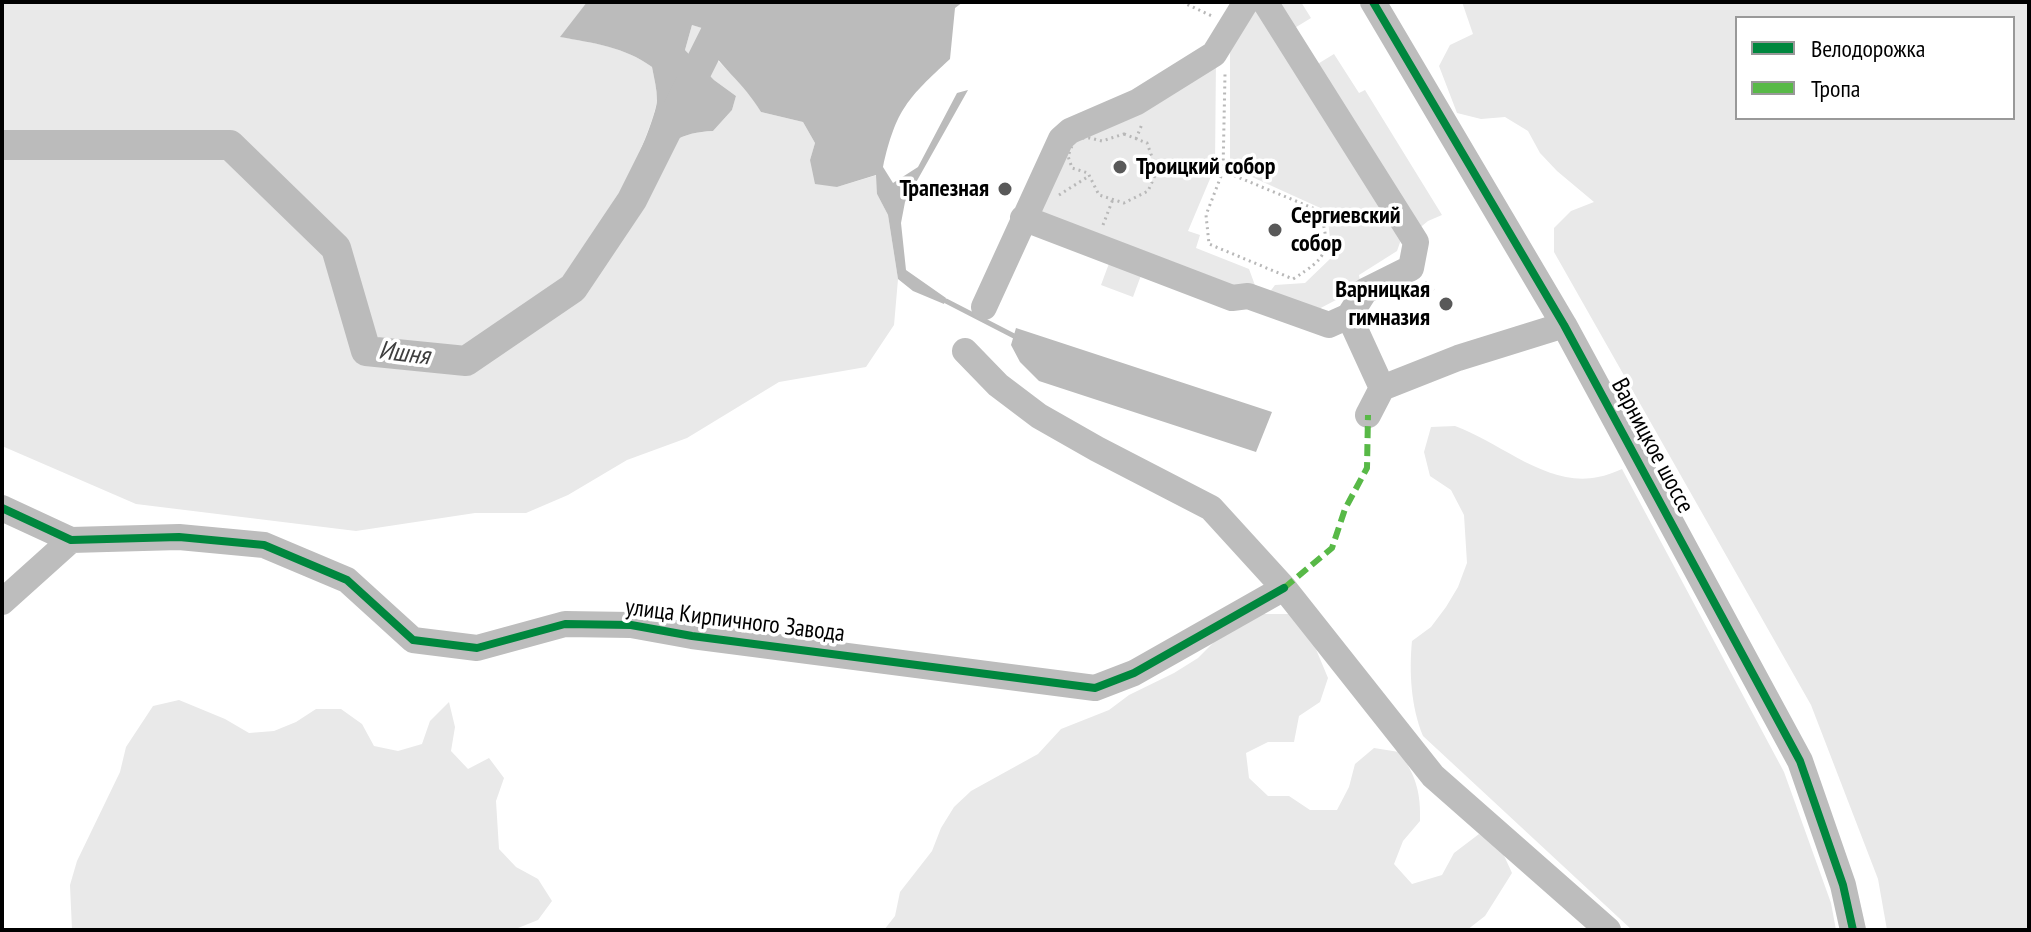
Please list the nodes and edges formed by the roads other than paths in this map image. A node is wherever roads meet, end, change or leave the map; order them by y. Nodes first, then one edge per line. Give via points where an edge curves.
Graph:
1 (1246, 2) edge
2 (1265, 2) edge
3 (1373, 2) edge
4 (1023, 218) junction
5 (984, 307) dead end
6 (1349, 316) junction
7 (1564, 325) junction
8 (965, 351) dead end
9 (1382, 388) junction
10 (1368, 415) dead end
11 (2, 508) edge
12 (71, 540) junction
13 (1284, 588) junction
14 (2, 602) edge
15 (1608, 930) edge
16 (1853, 930) edge

1 - 4 street via 1214,54 1137,102 1061,139
2 - 6 street via 1416,242 1411,268 1365,291
3 - 7 street, Варницкое шоссе
4 - 5 street
4 - 6 street via 1232,298 1248,296 1329,325
6 - 9 street
7 - 9 street
7 - 16 street, Варницкое шоссе via 1800,761
8 - 13 street via 1039,416 1211,508
9 - 10 street
11 - 12 street
12 - 13 street, улица Кирпичного Завода via 179,537 264,545 347,580 413,640 477,648 565,624 631,625 1095,688 1134,673
12 - 14 street
13 - 15 street via 1433,776

